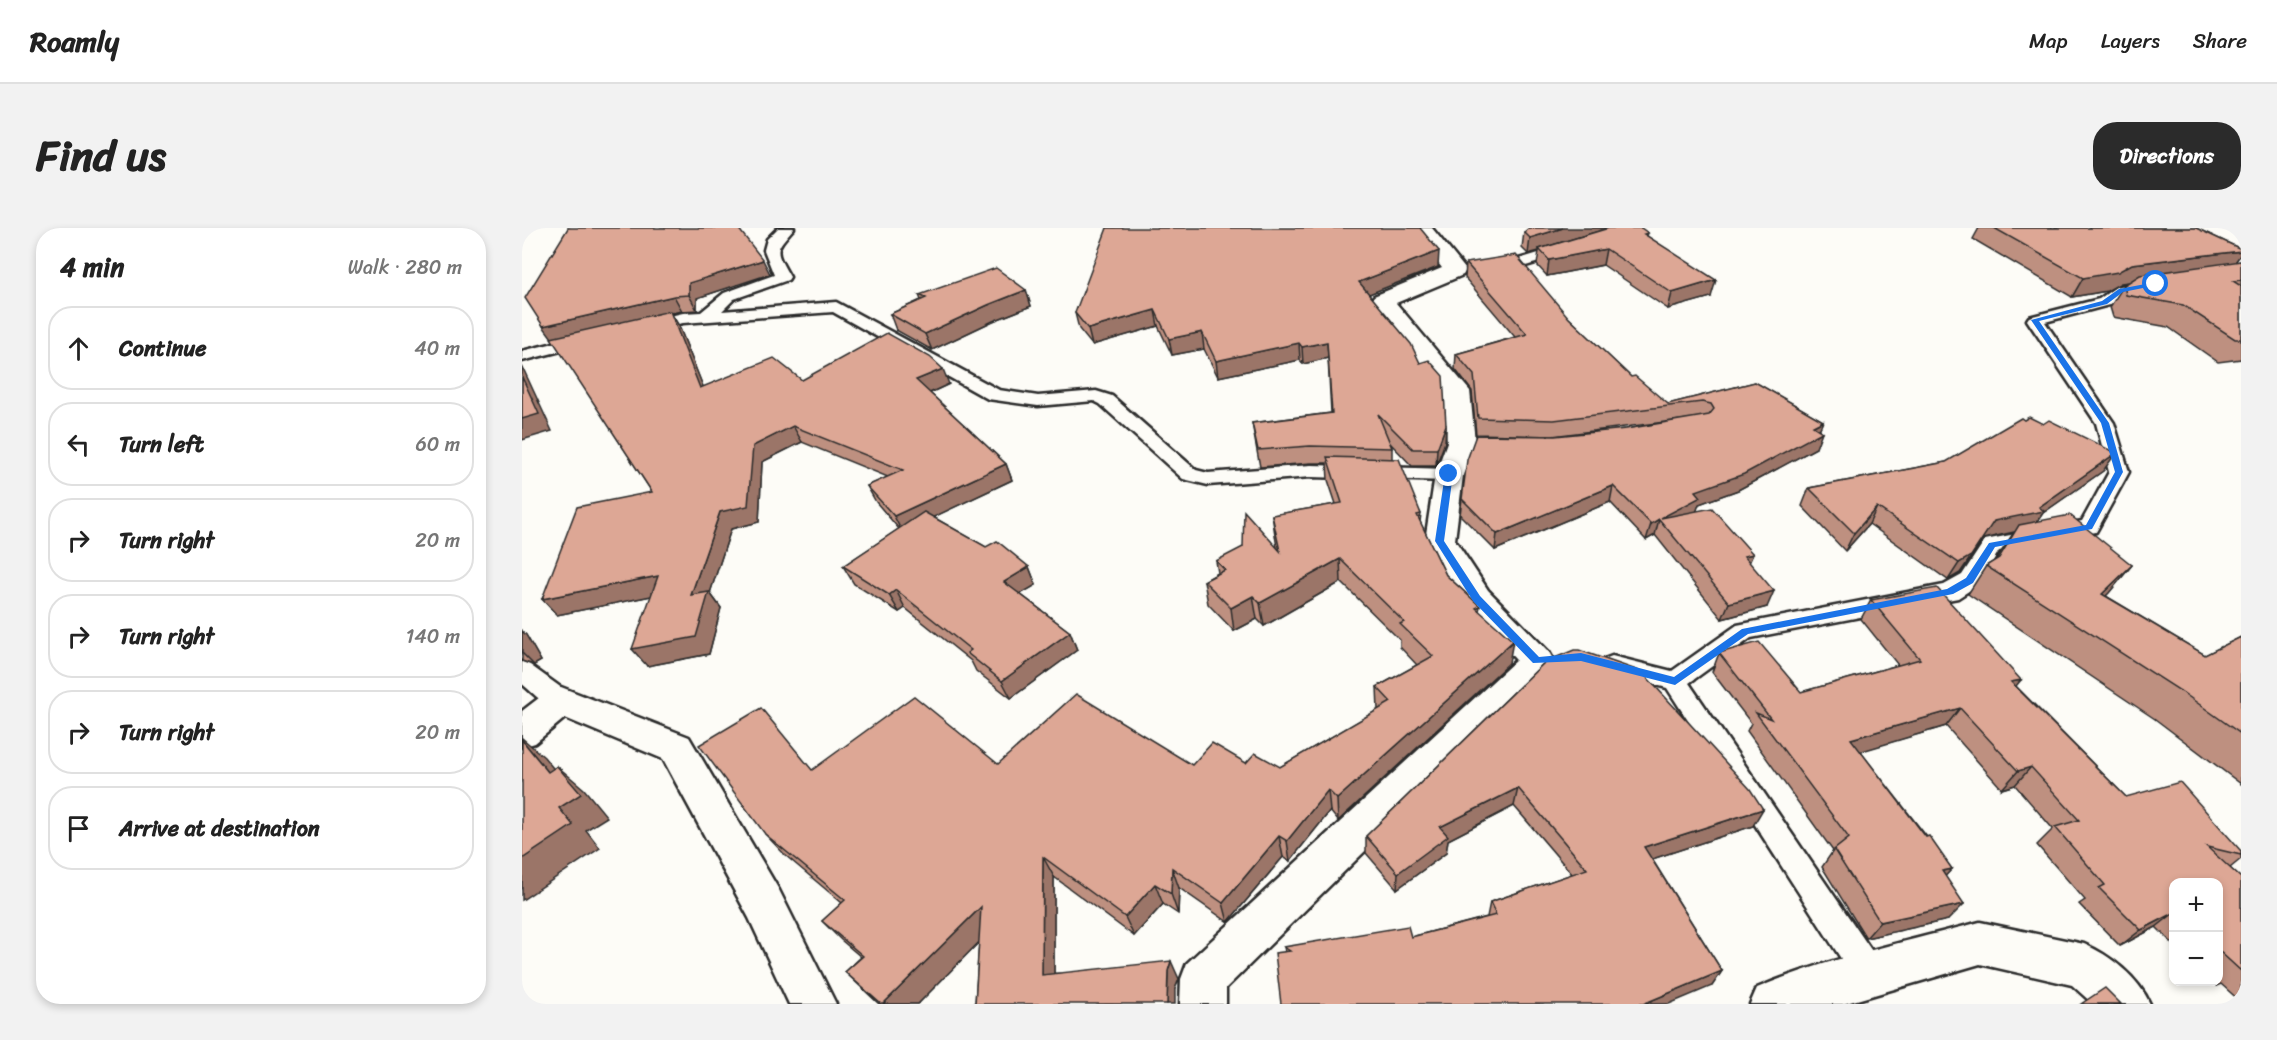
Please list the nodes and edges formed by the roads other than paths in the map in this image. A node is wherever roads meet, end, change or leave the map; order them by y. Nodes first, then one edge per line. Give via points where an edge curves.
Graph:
1 (787, 228) edge
2 (1421, 228) edge
3 (1584, 244) edge
4 (1466, 269) junction
5 (2167, 282) edge
6 (706, 316) junction
7 (627, 330) edge
8 (606, 335) edge
9 (522, 356) edge
10 (1449, 474) junction
11 (1592, 660) edge
12 (522, 671) edge
13 (1675, 681) junction
14 (561, 701) junction
15 (522, 732) edge
16 (1869, 974) junction
17 (813, 1004) edge
18 (1203, 1004) edge
19 (1773, 1004) edge
20 (2127, 1004) edge

1 - 6 lane via 773,238 770,246 773,261 783,277 729,296
2 - 4 street
3 - 4 lane via 1521,263
4 - 10 street via 1382,301 1457,391 1473,442
5 - 13 lane via 2121,291 2104,302 2035,320 2105,423 2119,472 2089,527 1992,545 1970,580 1950,592 1745,631
6 - 7 lane
6 - 10 lane via 836,307 994,395 1038,401 1096,396 1106,400 1190,476 1208,479 1311,471
8 - 9 lane
10 - 18 street via 1440,541 1477,598 1548,660 1203,979
11 - 13 lane
12 - 14 lane
13 - 16 lane
14 - 15 street
14 - 17 street via 676,748 764,904
16 - 19 street
16 - 20 street via 1980,943 2084,966

